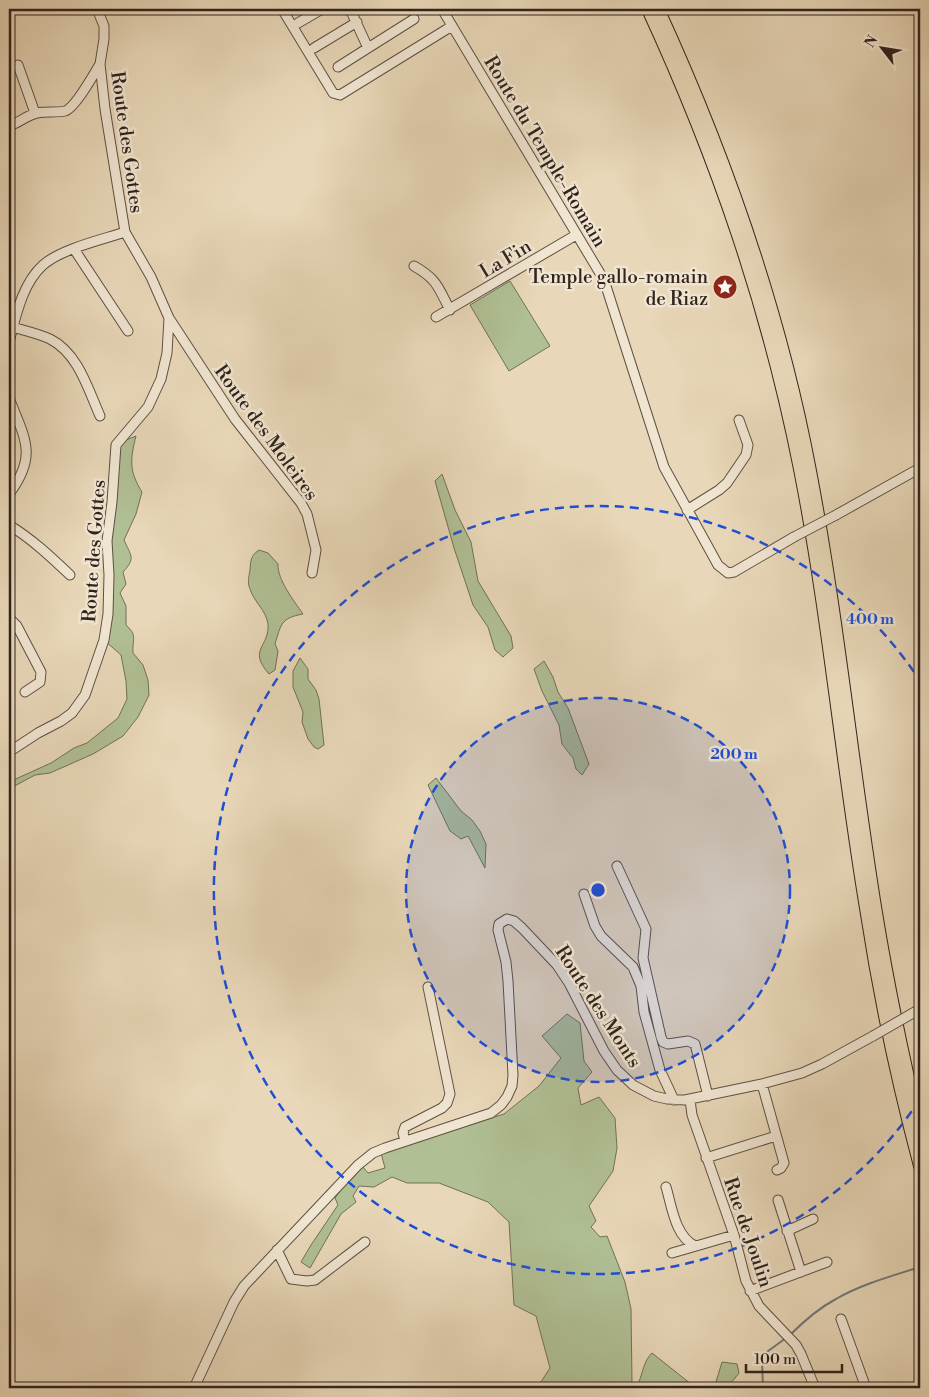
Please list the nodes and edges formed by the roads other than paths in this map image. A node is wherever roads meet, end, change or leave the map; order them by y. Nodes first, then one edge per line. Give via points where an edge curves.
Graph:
1 (98, 9) edge
2 (282, 9) edge
3 (322, 9) edge
4 (350, 9) edge
5 (442, 9) edge
6 (648, 9) edge
7 (658, 9) edge
8 (414, 19) dead end
9 (357, 22) junction
10 (298, 23) dead end
11 (452, 26) junction
12 (314, 48) dead end
13 (368, 48) junction
14 (100, 64) junction
15 (18, 65) dead end
16 (338, 67) dead end
17 (35, 113) junction
18 (9, 126) edge
19 (125, 232) junction
20 (576, 235) junction
21 (74, 249) junction
22 (414, 266) dead end
23 (450, 310) junction
24 (436, 317) dead end
25 (169, 318) junction
26 (11, 327) edge
27 (128, 332) dead end
28 (9, 342) edge
29 (9, 398) edge
30 (100, 416) dead end
31 (739, 420) dead end
32 (920, 468) edge
33 (9, 494) edge
34 (687, 510) junction
35 (9, 525) edge
36 (312, 573) dead end
37 (70, 575) dead end
38 (9, 618) edge
39 (25, 692) dead end
40 (9, 752) edge
41 (617, 866) dead end
42 (584, 894) dead end
43 (428, 987) dead end
44 (917, 1011) edge
45 (762, 1084) junction
46 (708, 1096) junction
47 (674, 1100) junction
48 (690, 1100) junction
49 (920, 1130) edge
50 (776, 1136) junction
51 (405, 1141) junction
52 (706, 1158) junction
53 (920, 1166) edge
54 (777, 1170) dead end
55 (666, 1187) dead end
56 (778, 1200) dead end
57 (814, 1219) dead end
58 (787, 1231) junction
59 (734, 1235) junction
60 (365, 1242) dead end
61 (695, 1246) junction
62 (276, 1250) junction
63 (672, 1253) dead end
64 (827, 1262) dead end
65 (801, 1272) junction
66 (750, 1291) junction
67 (841, 1319) dead end
68 (194, 1388) edge
69 (815, 1388) edge
70 (866, 1388) edge

1 - 14 street, Route des Gottes via 104,26
2 - 11 street via 333,93 340,95
3 - 10 street
4 - 9 street
5 - 11 street, Route du Temple-Romain
6 - 53 highway via 690,103 729,204 782,385 814,547 873,952
7 - 49 highway via 726,168 760,268 791,384 822,536 882,950
8 - 13 street
9 - 12 street
9 - 13 street
11 - 20 street, Route du Temple-Romain
13 - 16 street
14 - 17 street via 68,110
14 - 19 street, Route des Gottes
15 - 17 street
17 - 18 street
19 - 21 street
19 - 25 street, Route des Gottes via 152,277
20 - 23 street, La Fin
20 - 34 street, Route du Temple-Romain via 604,280 664,467
21 - 26 street via 43,265 32,278
21 - 27 street
22 - 23 street via 437,283
23 - 24 street, La Fin
25 - 36 street, Route des Moleires via 235,419 301,503 316,550
25 - 40 street, Route des Gottes via 167,353 161,379 148,407 116,445 107,541 108,614 104,640 85,695 61,722
26 - 28 street
26 - 30 street via 51,339 65,350 76,364
29 - 33 street via 25,439 27,457 24,471
31 - 34 street via 748,446 746,455 719,490
32 - 34 street, Route du Temple-Romain, bridge via 734,572 728,573 718,566
35 - 37 street via 46,552
38 - 39 street via 17,626 41,672 40,682
41 - 46 street via 646,929 643,958 662,1040 668,1044 688,1041 695,1044
42 - 47 street via 594,926 634,968 660,1070
43 - 51 street via 450,1094 442,1108 406,1127 403,1133
44 - 45 street, Route des Monts, bridge via 815,1067
45 - 46 street, Route des Monts
45 - 50 street
46 - 48 street, Route des Monts
47 - 48 street, Route des Monts
47 - 51 street, Route des Monts via 647,1093 624,1078 604,1051 557,965 522,928 507,919 499,924 498,930 508,981 514,1070 510,1092 491,1113
48 - 52 street, Rue de Joulin
50 - 52 street
50 - 54 street via 784,1162
51 - 62 street, Route des Monts via 378,1150 363,1160
52 - 59 street, Rue de Joulin
55 - 61 street via 679,1231 686,1242
56 - 58 street
57 - 58 street
58 - 65 street
59 - 61 street
59 - 66 street, Rue de Joulin
60 - 62 street via 319,1278 307,1281 291,1279
61 - 63 street
62 - 68 street, Route des Monts via 234,1302
64 - 65 street
65 - 66 street
66 - 69 street, Rue de Joulin via 801,1354
67 - 70 street

